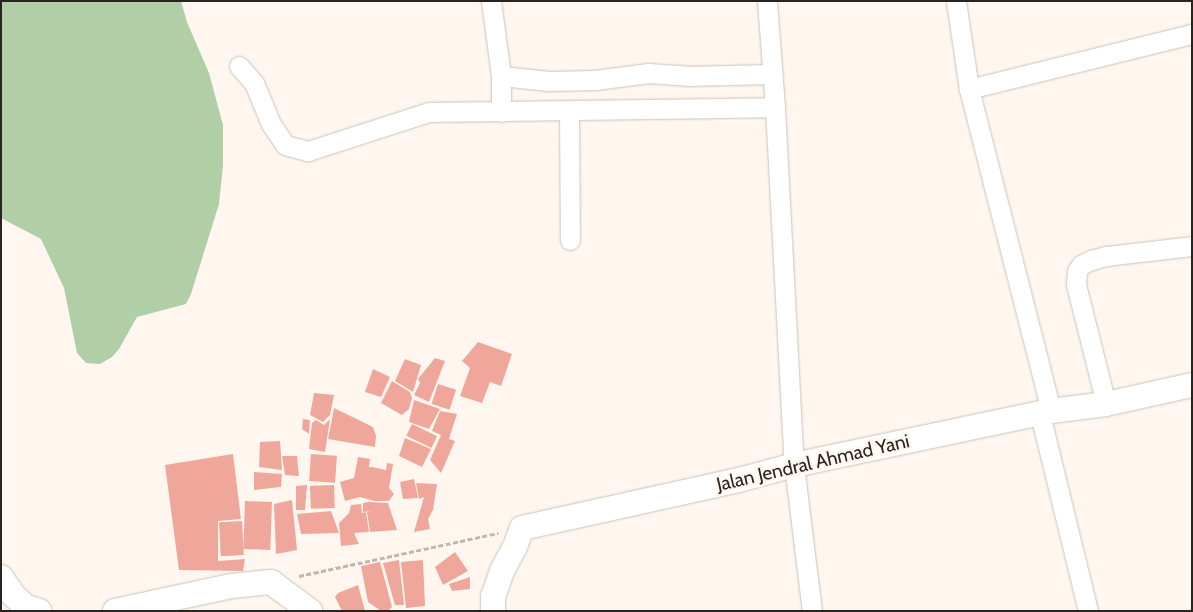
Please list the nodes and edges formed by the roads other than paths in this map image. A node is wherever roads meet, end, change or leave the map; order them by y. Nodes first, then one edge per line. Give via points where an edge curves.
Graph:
1 (491, 1) edge
2 (767, 1) edge
3 (956, 1) edge
4 (1192, 34) edge
5 (239, 66) dead end
6 (771, 74) junction
7 (501, 76) junction
8 (969, 90) junction
9 (775, 107) junction
10 (569, 111) junction
11 (501, 112) junction
12 (570, 240) dead end
13 (1192, 246) edge
14 (1192, 385) edge
15 (1106, 404) junction
16 (1046, 413) junction
17 (794, 465) junction
18 (10, 594) edge
19 (126, 608) edge
20 (39, 611) edge
21 (310, 611) edge
22 (492, 611) edge
23 (812, 611) edge
24 (1088, 611) edge

1 - 7 street
2 - 6 street
3 - 8 street
4 - 8 street
5 - 11 street via 254,83 271,124 285,145 308,151 429,112
6 - 7 street via 697,76 649,73 595,80 549,81
6 - 9 street
7 - 11 street
8 - 16 street
9 - 10 street
9 - 17 street
10 - 11 street
10 - 12 street
13 - 15 street via 1106,256 1081,265 1077,271 1076,285
14 - 15 main road, Jalan Jendral Ahmad Yani
15 - 16 main road, Jalan Jendral Ahmad Yani
16 - 17 main road, Jalan Jendral Ahmad Yani
16 - 24 street
17 - 22 main road, Jalan Jendral Ahmad Yani via 522,528 492,597
17 - 23 street
18 - 20 main road via 26,607
19 - 21 main road via 204,591 271,582

